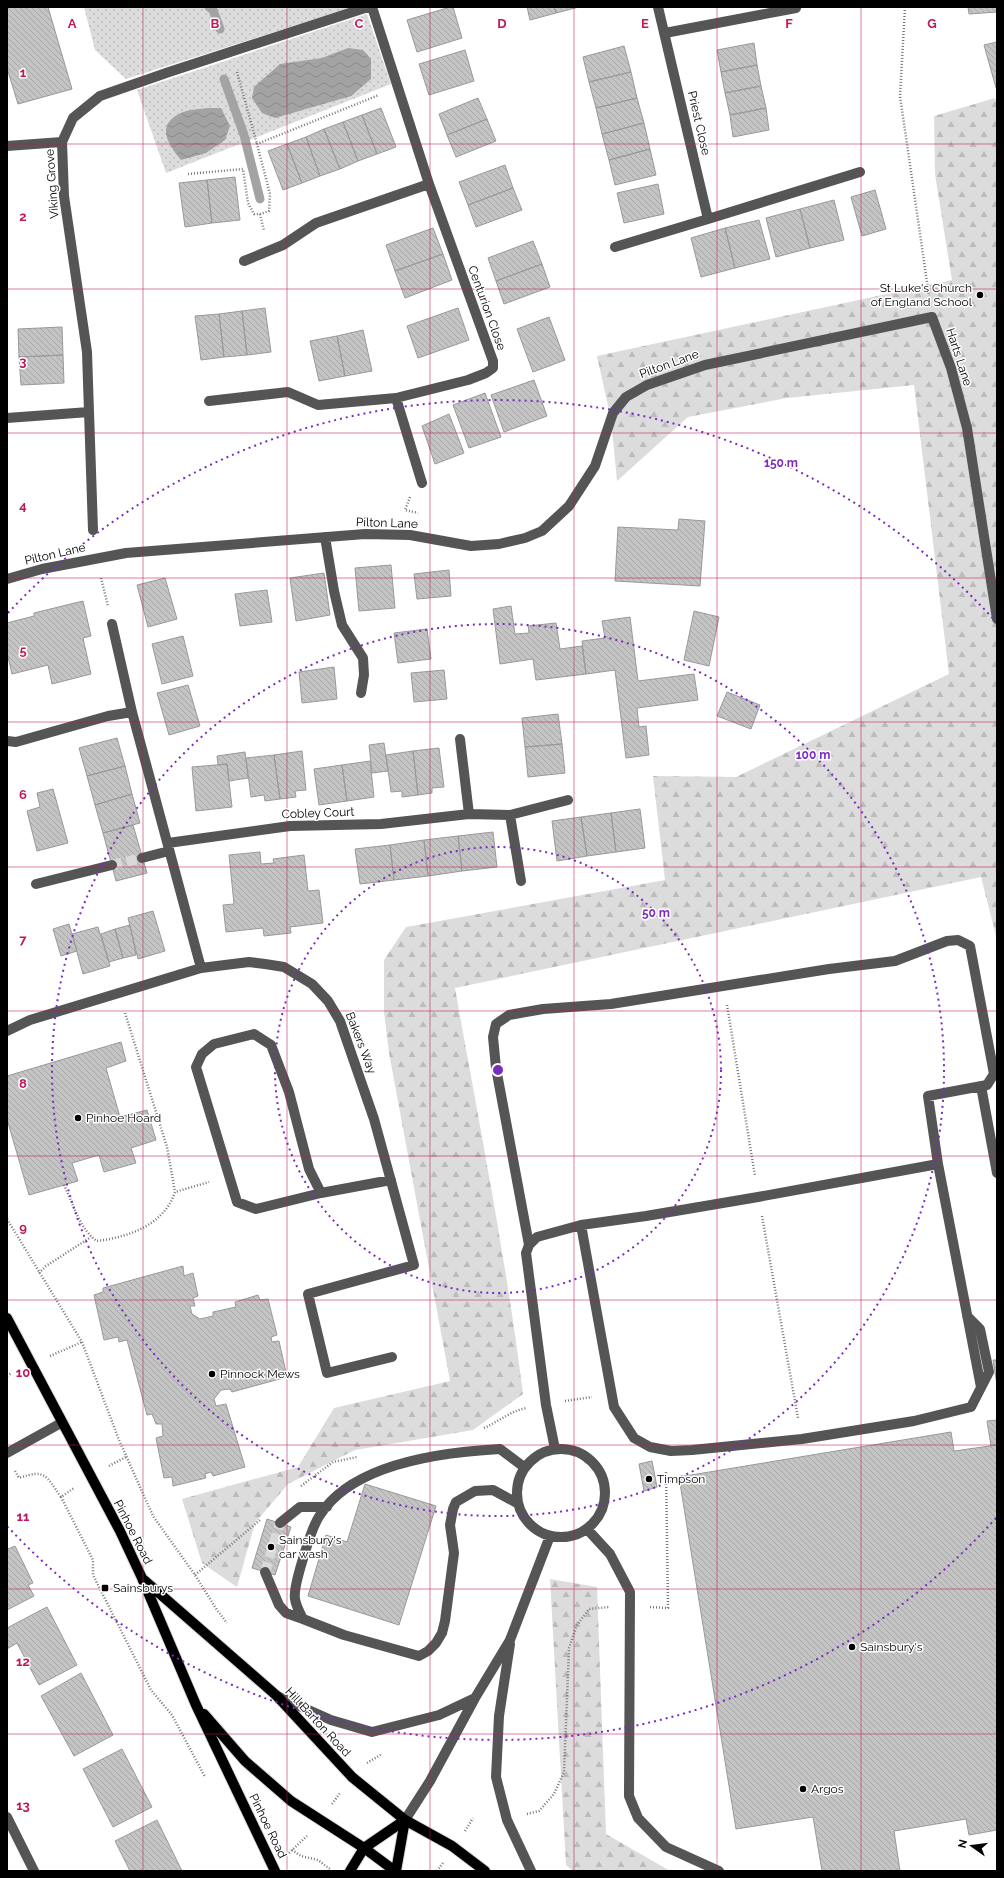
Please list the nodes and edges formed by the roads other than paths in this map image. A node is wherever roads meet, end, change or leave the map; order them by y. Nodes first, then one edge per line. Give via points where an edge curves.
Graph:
1 (368, 7) edge
2 (372, 7) edge
3 (658, 7) edge
4 (796, 8) dead end
5 (665, 33) junction
6 (62, 142) junction
7 (7, 146) edge
8 (860, 172) dead end
9 (429, 184) junction
10 (708, 219) junction
11 (615, 247) dead end
12 (244, 261) dead end
13 (932, 317) joint
14 (396, 398) junction
15 (209, 401) dead end
16 (89, 412) junction
17 (7, 418) edge
18 (422, 483) road end
19 (93, 530) dead end
20 (325, 537) junction
21 (7, 579) edge
22 (997, 618) edge
23 (112, 624) road end
24 (361, 693) dead end
25 (132, 712) junction
26 (460, 739) dead end
27 (7, 740) edge
28 (568, 800) dead end
29 (469, 814) junction
30 (510, 815) junction
31 (169, 847) junction
32 (142, 858) tunnel mouth
33 (112, 865) tunnel mouth
34 (521, 881) dead end
35 (36, 884) dead end
36 (201, 968) junction
37 (7, 1031) edge
38 (981, 1086) junction
39 (938, 1164) junction
40 (997, 1173) edge
41 (391, 1180) junction
42 (321, 1193) junction
43 (581, 1225) junction
44 (529, 1245) junction
45 (7, 1318) edge
46 (392, 1357) dead end
47 (62, 1423) junction
48 (554, 1449) junction
49 (7, 1453) edge
50 (524, 1467) junction
51 (518, 1503) junction
52 (327, 1507) junction
53 (280, 1523) tunnel mouth
54 (587, 1528) junction
55 (550, 1536) junction
56 (264, 1572) tunnel mouth
57 (142, 1578) junction
58 (303, 1619) junction
59 (510, 1640) junction
60 (277, 1696) junction
61 (475, 1698) junction
62 (196, 1705) junction
63 (7, 1817) edge
64 (405, 1820) junction
65 (364, 1848) junction
66 (34, 1871) edge
67 (275, 1871) edge
68 (350, 1871) edge
69 (395, 1871) edge
70 (485, 1871) edge
71 (531, 1871) edge
72 (719, 1871) edge

1 - 6 street, Viking Grove via 100,96 73,118
2 - 9 street, Centurion Close
3 - 5 street, Priest Close
4 - 5 street
5 - 10 street, Priest Close
6 - 7 street
6 - 16 street, Viking Grove via 64,196 87,352
8 - 10 street
9 - 12 street via 316,223 283,245
9 - 14 street, Centurion Close via 493,361 493,368 468,380
10 - 11 street
13 - 20 street, Pilton Lane via 705,365 647,385 626,396 613,413 596,466 569,506 542,531 525,538 499,544 471,546 410,535 365,534
13 - 22 street, Harts Lane via 951,368 967,428
14 - 15 street, Centurion Close via 318,405 288,392
14 - 18 street
16 - 17 street
16 - 19 street, Viking Grove
20 - 21 street, Pilton Lane via 96,558
20 - 24 street via 342,625 363,658
23 - 25 street
25 - 27 street via 108,716 16,742
25 - 31 street
26 - 29 street
28 - 30 street, Cobley Court
29 - 30 street, Cobley Court
29 - 31 street, Cobley Court via 381,824 290,826
30 - 34 street
31 - 32 street, Cobley Court
31 - 36 street
33 - 35 street
36 - 37 street, Bakers Way via 30,1020
36 - 41 street, Bakers Way via 249,962 284,967 312,984 328,1001 340,1021 374,1119
38 - 39 street via 928,1096
38 - 40 street
38 - 44 street via 987,1086 994,1074 970,946 958,940 947,941 895,961 611,1004 543,1009 509,1015 496,1024 493,1037 496,1068
39 - 43 street via 758,1197
39 - 43 street via 981,1387 971,1408 914,1421 802,1440 692,1450 671,1451 650,1447 634,1438 614,1407
41 - 42 street
41 - 46 street, Bakers Way via 414,1265 308,1294 327,1373
42 - 42 street via 256,1209 237,1202 196,1067 202,1054 214,1044 254,1034 271,1045 289,1092 309,1169
43 - 44 street via 537,1237
44 - 48 street via 526,1253
45 - 47 main road, Pinhoe Road
47 - 49 street
47 - 57 main road, Pinhoe Road
48 - 50 street via 534,1458
48 - 54 street via 569,1450 583,1455 594,1464 602,1476 605,1490 604,1505 597,1518
50 - 51 street via 516,1491
50 - 52 street via 500,1449 436,1457 398,1465 363,1477 340,1492
51 - 55 street via 522,1515 529,1524
51 - 58 street via 493,1490 475,1491 456,1502 450,1525 454,1553 445,1621 436,1643 419,1656 344,1635
52 - 53 street via 300,1507
52 - 58 street via 320,1515 308,1542 299,1571 294,1599
54 - 55 street via 576,1535
54 - 72 street via 610,1554 630,1592 629,1796 638,1818 666,1847
55 - 59 street
56 - 58 street via 279,1605 286,1613
57 - 60 main road, Hill Barton Road
57 - 62 main road, Pinhoe Road
59 - 61 street
59 - 71 street via 499,1716 496,1777 507,1820
60 - 61 street via 331,1720 372,1732 439,1715
60 - 64 main road, Hill Barton Road via 352,1778
61 - 64 street via 430,1781
62 - 65 main road via 246,1761 291,1801
62 - 67 main road, Pinhoe Road
63 - 66 street
64 - 65 main road
64 - 69 main road
64 - 70 main road, Hill Barton Road via 452,1846
65 - 68 main road
65 - 69 main road

